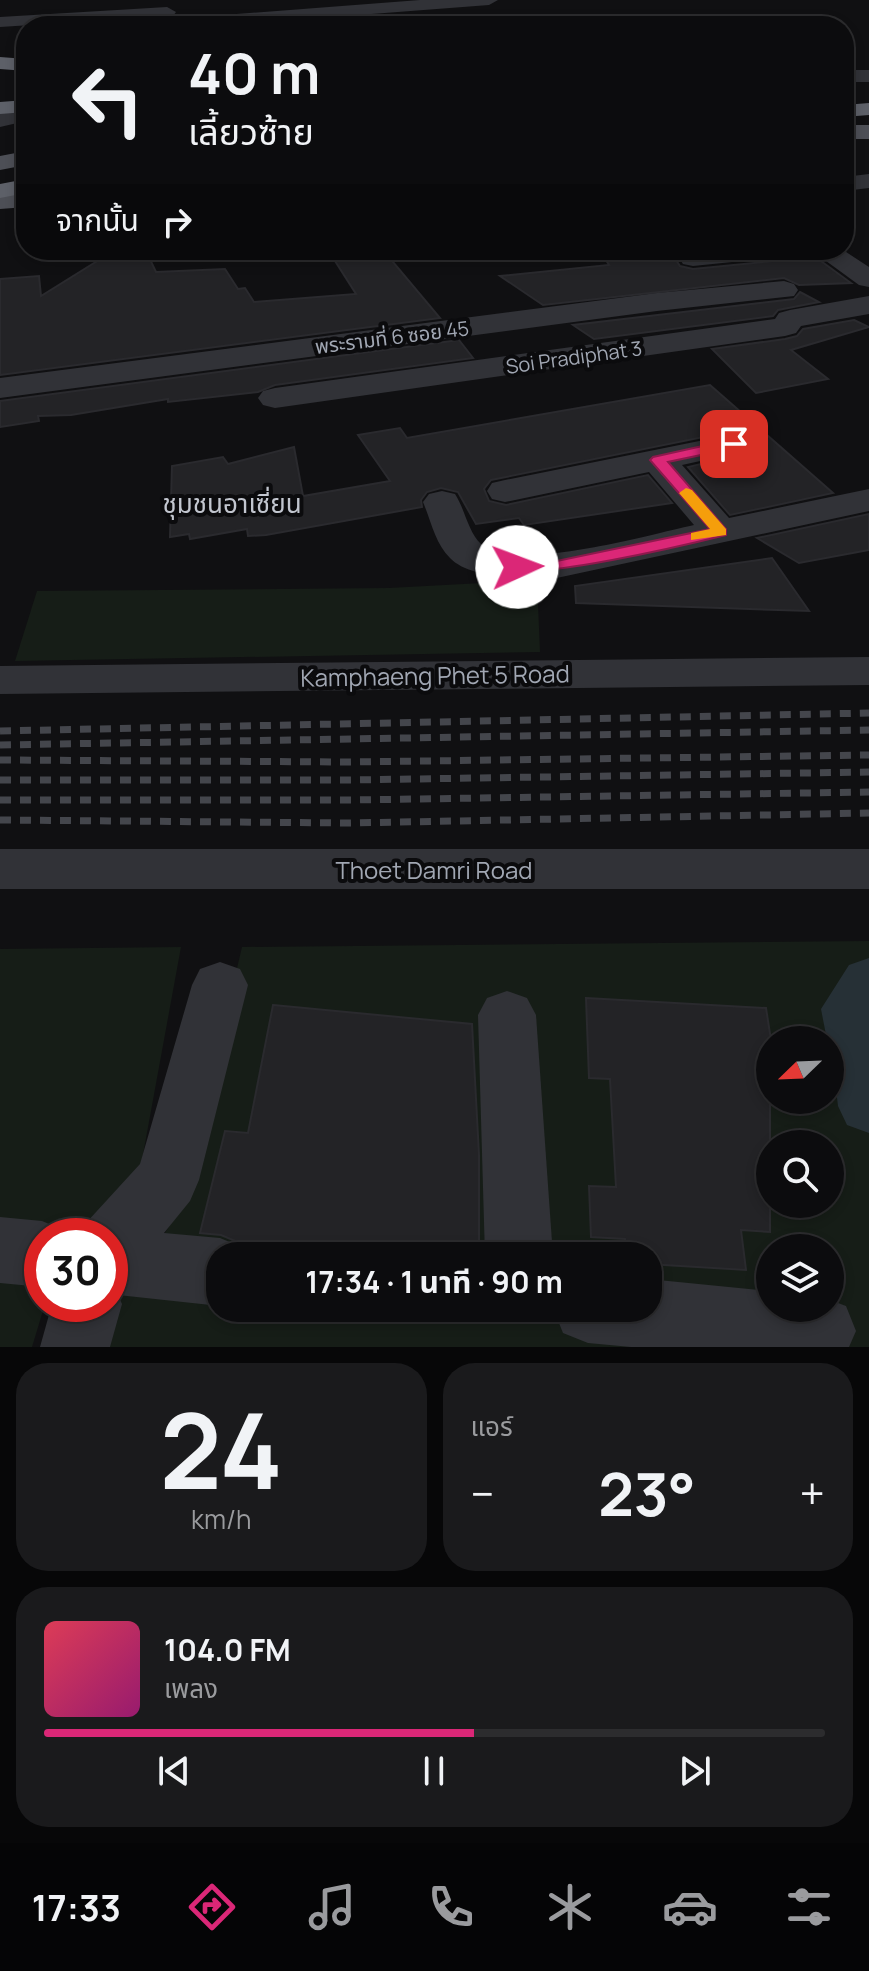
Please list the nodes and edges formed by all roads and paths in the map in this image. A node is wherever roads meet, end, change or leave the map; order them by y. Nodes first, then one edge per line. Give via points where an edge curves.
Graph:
1 (489, 0) edge
2 (356, 4) edge
3 (403, 4) edge
4 (167, 12) dead end
5 (132, 16) edge
6 (265, 16) edge
7 (840, 260) edge
8 (869, 279) edge
9 (784, 290) dead end
10 (869, 305) edge
11 (0, 388) edge
12 (275, 398) dead end
13 (734, 444) dead end
14 (658, 460) junction
15 (505, 491) dead end
16 (869, 500) edge
17 (442, 502) dead end
18 (720, 532) junction
19 (869, 671) edge
20 (0, 680) edge
21 (0, 869) edge
22 (869, 869) edge
23 (220, 985) dead end
24 (507, 1015) dead end
25 (128, 1225) edge
26 (518, 1242) edge
27 (0, 1250) edge
28 (24, 1252) edge
29 (128, 1263) edge
30 (206, 1271) edge
31 (662, 1315) edge
32 (82, 1322) edge
33 (821, 1331) dead end
34 (75, 1347) edge

1 - 3 street
2 - 3 street
2 - 6 street
4 - 5 street
7 - 8 street
9 - 11 street, พระรามที่ 6 ซอย 45
10 - 12 street, Soi Pradiphat 3 via 790,319 785,327
13 - 14 street
14 - 15 street
14 - 18 street
16 - 18 street
17 - 18 street via 465,550 517,567 552,567
19 - 20 street, Kamphaeng Phet 5 Road
21 - 22 street, Thoet Damri Road
23 - 25 street via 167,1180
24 - 26 street
27 - 28 street
29 - 30 street
31 - 33 street
32 - 34 street

